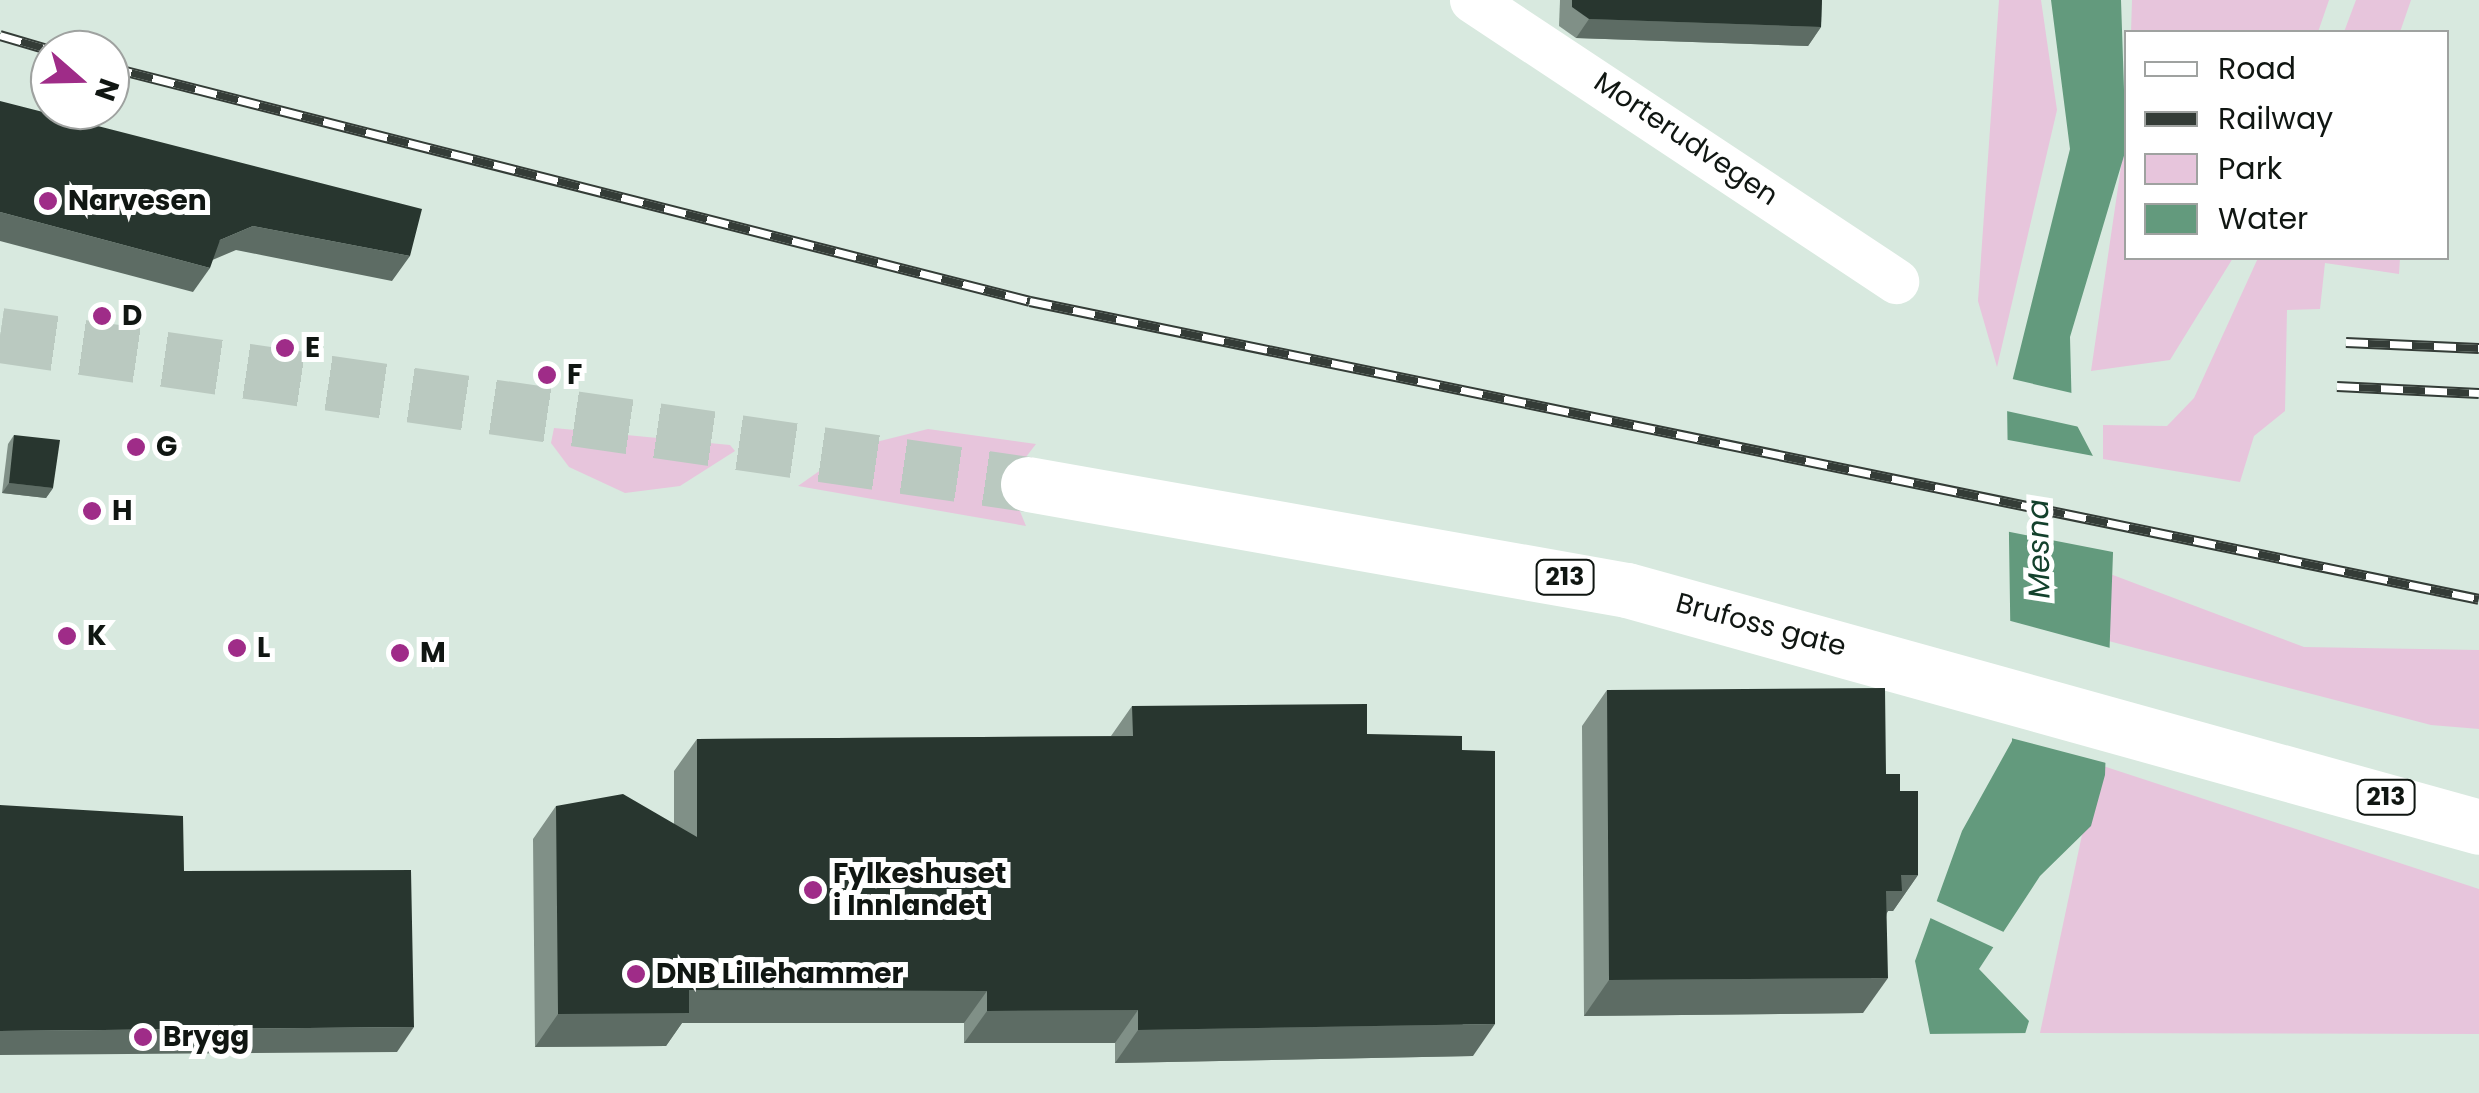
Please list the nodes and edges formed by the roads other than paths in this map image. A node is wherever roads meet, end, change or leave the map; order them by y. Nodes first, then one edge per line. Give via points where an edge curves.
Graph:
1 (1472, 0) edge
2 (1896, 281) dead end
3 (1028, 484) tunnel mouth
4 (2479, 826) edge

1 - 2 street, Morterudvegen
3 - 4 main road, Brufoss gate / 213 via 1498,562 1841,645

